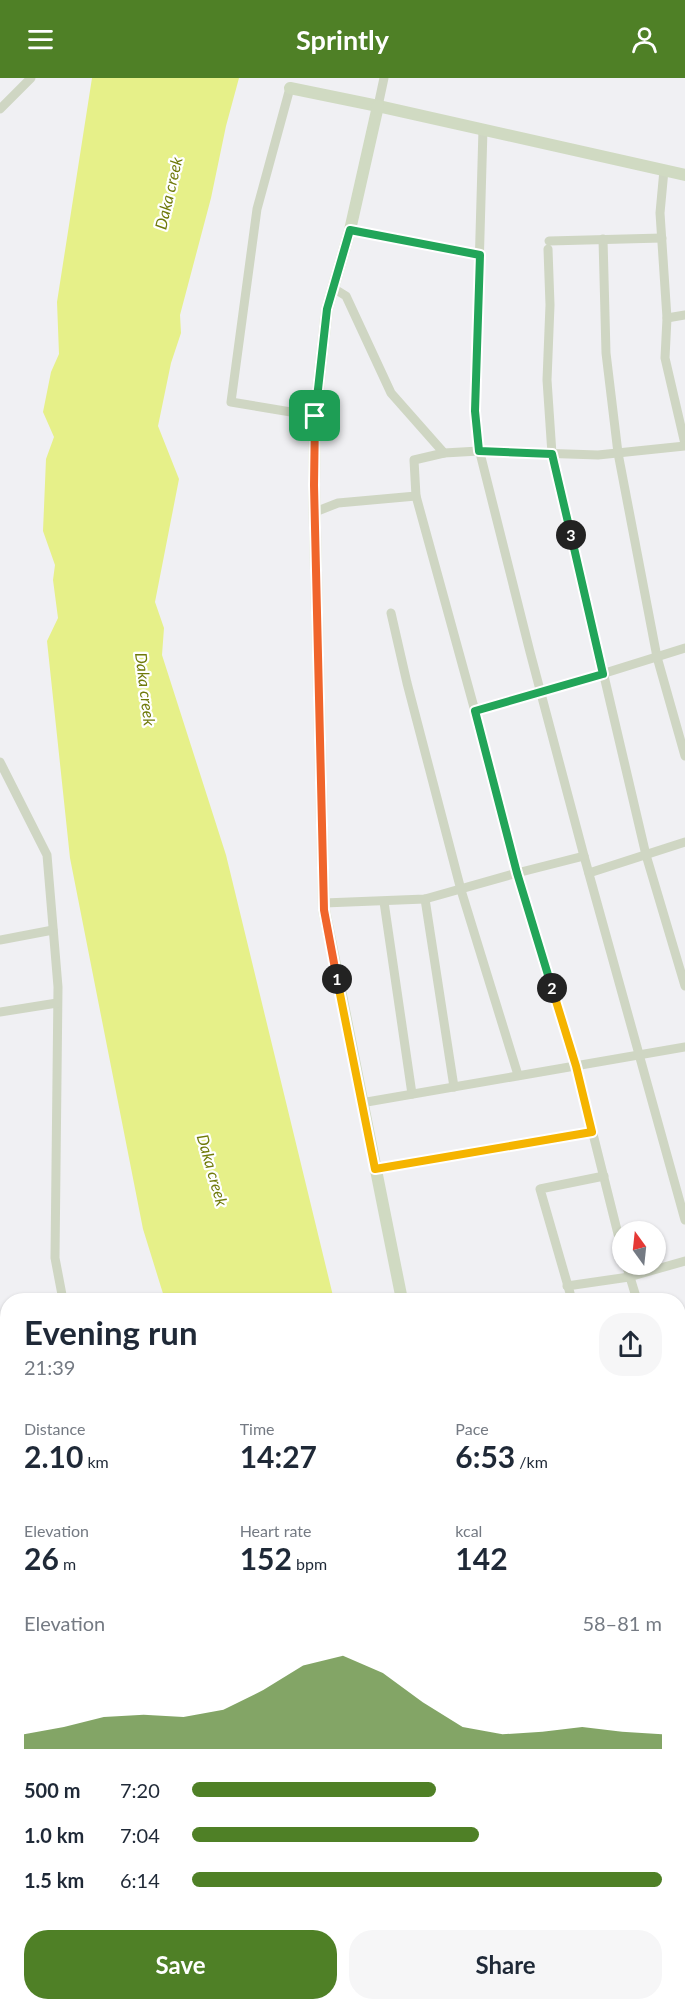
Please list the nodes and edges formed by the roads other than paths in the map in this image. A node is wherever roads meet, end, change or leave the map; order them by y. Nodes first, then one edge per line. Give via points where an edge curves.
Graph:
1 (31, 78) edge
2 (384, 78) edge
3 (290, 88) joint
4 (378, 106) junction
5 (0, 109) edge
6 (483, 129) junction
7 (664, 170) junction
8 (685, 175) edge
9 (350, 230) junction
10 (662, 238) junction
11 (603, 239) junction
12 (480, 255) junction
13 (333, 288) junction
14 (685, 315) edge
15 (667, 318) junction
16 (315, 416) junction
17 (685, 445) edge
18 (479, 451) junction
19 (444, 453) junction
20 (618, 453) junction
21 (552, 454) junction
22 (416, 496) junction
23 (315, 512) junction
24 (391, 613) dead end
25 (685, 648) edge
26 (657, 657) junction
27 (603, 674) junction
28 (541, 693) junction
29 (475, 711) junction
30 (685, 756) edge
31 (0, 762) edge
32 (685, 842) edge
33 (646, 855) junction
34 (584, 856) junction
35 (517, 873) junction
36 (589, 873) junction
37 (461, 890) junction
38 (425, 899) junction
39 (384, 902) junction
40 (324, 903) junction
41 (53, 930) junction
42 (0, 940) edge
43 (685, 986) edge
44 (57, 1003) junction
45 (0, 1012) edge
46 (685, 1047) edge
47 (639, 1055) junction
48 (576, 1066) junction
49 (518, 1076) junction
50 (454, 1087) junction
51 (412, 1094) junction
52 (361, 1102) junction
53 (592, 1132) junction
54 (375, 1169) junction
55 (604, 1176) junction
56 (685, 1220) edge
57 (615, 1221) edge
58 (685, 1261) edge
59 (629, 1277) junction
60 (567, 1286) junction
61 (62, 1293) edge
62 (401, 1293) edge
63 (570, 1293) edge
64 (635, 1293) edge

1 - 5 street
2 - 4 street
3 - 4 street
3 - 16 street via 257,209 231,402
4 - 6 street
4 - 9 street
6 - 7 street
6 - 12 street
7 - 8 street
7 - 10 street
9 - 12 street
9 - 13 street
10 - 11 street
10 - 15 street
11 - 20 street via 606,353
11 - 21 street via 548,245 547,380
12 - 18 street via 475,411
13 - 16 street via 327,309
13 - 19 street via 346,296 391,393
14 - 15 street
15 - 17 street via 665,358
16 - 23 street
17 - 20 street
18 - 19 street
18 - 21 street
18 - 28 street
19 - 22 street via 414,460
20 - 21 street
20 - 26 street
21 - 27 street
22 - 23 street via 338,503
22 - 29 street
23 - 40 street
24 - 37 street
25 - 26 street
26 - 27 street
26 - 30 street
27 - 28 street
27 - 33 street
28 - 29 street
28 - 34 street
29 - 35 street
31 - 41 street via 47,855
32 - 33 street
33 - 36 street
33 - 43 street
34 - 35 street
34 - 36 street
35 - 37 street
35 - 48 street
36 - 47 street
37 - 38 street
37 - 49 street
38 - 39 street
38 - 50 street
39 - 40 street
39 - 51 street
40 - 52 street
41 - 42 street
41 - 44 street
44 - 45 street
44 - 61 street via 56,1258
46 - 47 street
47 - 48 street
47 - 56 street
48 - 49 street
48 - 53 street
49 - 50 street
50 - 51 street
51 - 52 street
52 - 54 street
53 - 54 street
53 - 55 street
54 - 62 street
55 - 57 street
55 - 60 street via 540,1189
58 - 59 street
59 - 60 street
59 - 64 street
60 - 63 street

